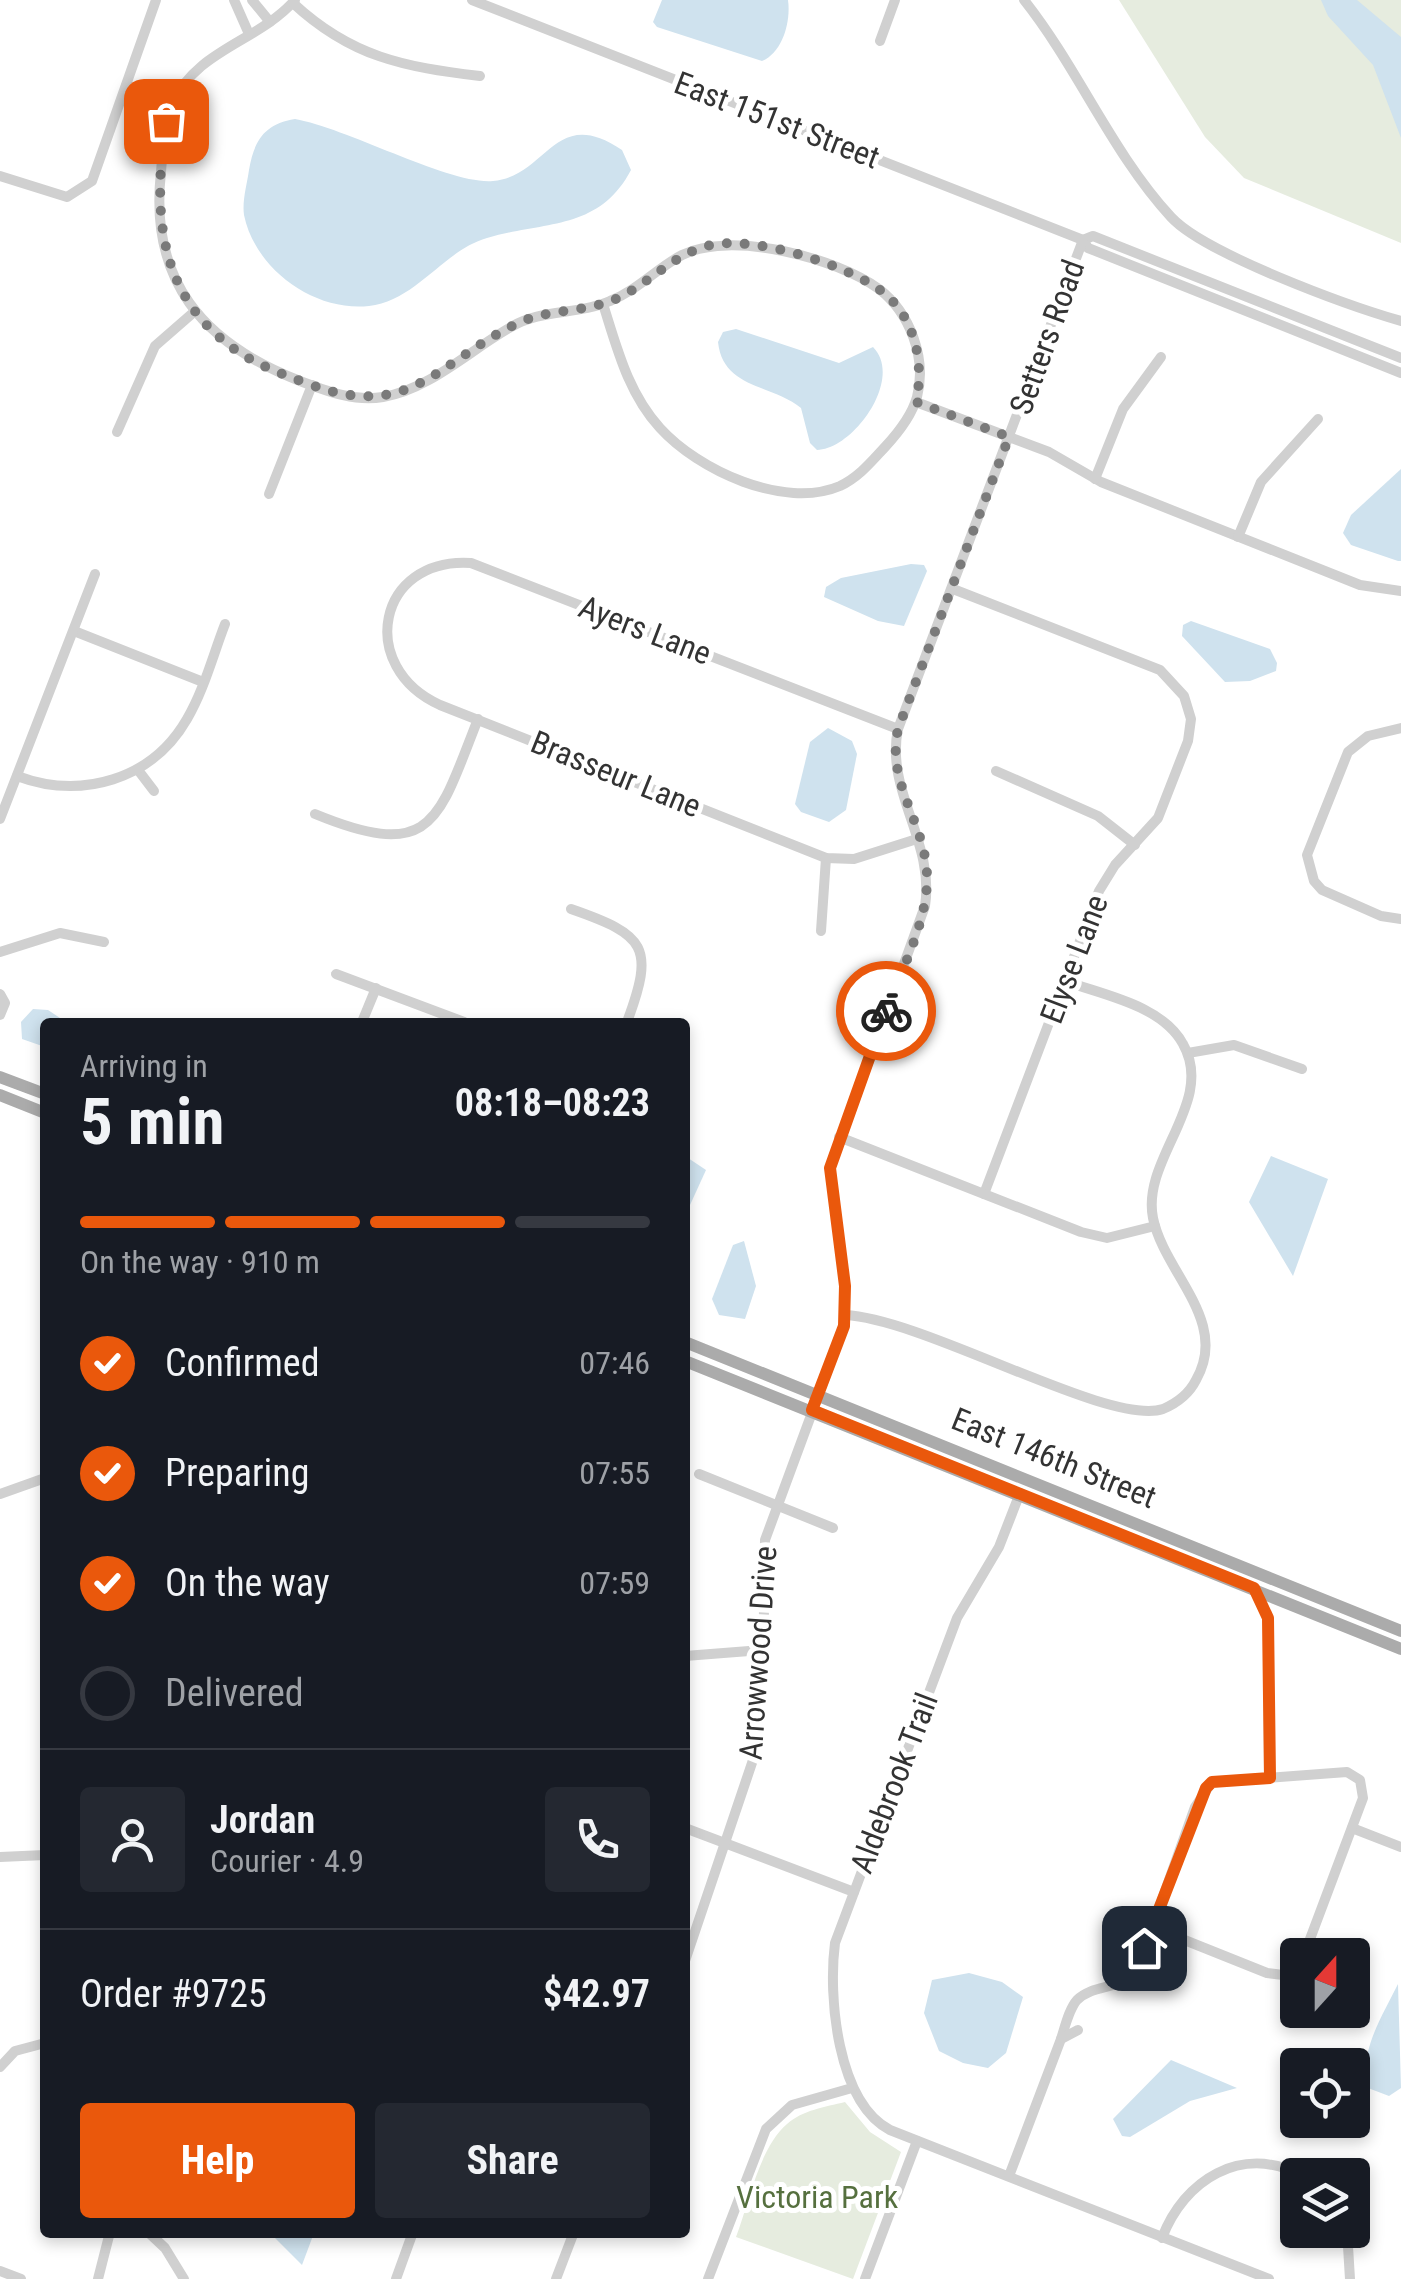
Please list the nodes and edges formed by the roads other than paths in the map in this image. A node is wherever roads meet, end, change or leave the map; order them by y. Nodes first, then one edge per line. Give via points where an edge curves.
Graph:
1 (156, 0) edge
2 (234, 0) edge
3 (252, 0) edge
4 (472, 0) edge
5 (895, 0) edge
6 (1024, 0) edge
7 (294, 2) edge
8 (270, 22) junction
9 (249, 34) junction
10 (880, 41) dead end
11 (480, 76) dead end
12 (0, 176) edge
13 (1082, 240) junction
14 (603, 304) junction
15 (194, 312) junction
16 (1401, 320) edge
17 (1161, 357) dead end
18 (1401, 358) edge
19 (1401, 374) edge
20 (312, 386) junction
21 (916, 402) junction
22 (1318, 419) dead end
23 (117, 432) dead end
24 (1009, 437) junction
25 (1095, 479) junction
26 (269, 494) dead end
27 (1238, 537) junction
28 (95, 574) dead end
29 (952, 590) junction
30 (1401, 591) edge
31 (397, 596) joint
32 (226, 624) dead end
33 (74, 631) junction
34 (203, 682) junction
35 (478, 719) junction
36 (1401, 728) edge
37 (898, 729) junction
38 (138, 770) junction
39 (996, 771) dead end
40 (17, 776) junction
41 (154, 791) dead end
42 (315, 814) dead end
43 (0, 818) edge
44 (920, 838) junction
45 (1135, 845) junction
46 (826, 858) junction
47 (570, 909) dead end
48 (1401, 919) edge
49 (821, 931) dead end
50 (104, 942) dead end
51 (0, 952) edge
52 (336, 974) dead end
53 (1064, 981) junction
54 (376, 988) junction
55 (0, 994) edge
56 (0, 1016) edge
57 (364, 1018) edge
58 (454, 1018) edge
59 (628, 1018) edge
60 (1188, 1053) junction
61 (1302, 1069) dead end
62 (0, 1077) edge
63 (40, 1092) edge
64 (0, 1095) edge
65 (40, 1111) edge
66 (839, 1137) junction
67 (984, 1194) junction
68 (1155, 1226) junction
69 (844, 1315) junction
70 (690, 1344) edge
71 (690, 1363) edge
72 (816, 1403) junction
73 (699, 1474) dead end
74 (40, 1480) edge
75 (1020, 1493) junction
76 (0, 1494) edge
77 (775, 1504) junction
78 (833, 1528) dead end
79 (1254, 1588) junction
80 (1282, 1599) junction
81 (1268, 1618) junction
82 (1401, 1630) edge
83 (1401, 1649) edge
84 (762, 1650) junction
85 (690, 1656) edge
86 (1270, 1778) junction
87 (1352, 1828) junction
88 (690, 1830) edge
89 (726, 1844) junction
90 (1401, 1847) edge
91 (40, 1855) edge
92 (0, 1857) edge
93 (854, 1892) junction
94 (1152, 1926) junction
95 (1310, 1938) edge
96 (690, 1946) edge
97 (1280, 1975) edge
98 (1078, 2030) dead end
99 (1061, 2039) junction
100 (40, 2044) edge
101 (0, 2067) edge
102 (852, 2088) junction
103 (917, 2141) junction
104 (1280, 2169) edge
105 (1010, 2176) junction
106 (108, 2238) edge
107 (154, 2238) edge
108 (411, 2238) edge
109 (572, 2238) edge
110 (1162, 2238) junction
111 (1348, 2248) edge
112 (0, 2271) edge
113 (21, 2279) edge
114 (98, 2279) edge
115 (184, 2279) edge
116 (396, 2279) edge
117 (556, 2279) edge
118 (708, 2279) edge
119 (866, 2279) edge
120 (1269, 2279) edge
121 (1350, 2279) edge

1 - 12 street via 92,181 68,198
2 - 9 street
3 - 8 street
4 - 13 street, East 151st Street
5 - 10 street
6 - 16 street via 1182,228 1224,253
7 - 8 street
7 - 11 street via 320,29 360,50 394,63
8 - 9 street
9 - 15 street via 191,75 166,121 158,202 162,237 177,285
13 - 18 street, East 151st Street via 1093,236
13 - 19 street, East 151st Street via 1088,248
13 - 24 street, Setters Road
14 - 20 street via 522,321 407,390 356,398
14 - 21 street via 697,249 730,242 780,250 856,276 892,302 919,356
14 - 21 street via 626,374 660,428 705,463 778,492 823,491 862,473
15 - 20 street via 244,356
15 - 23 street via 155,346
17 - 25 street via 1123,409
20 - 26 street
21 - 24 street
22 - 27 street via 1261,482
24 - 25 street
24 - 29 street, Setters Road
25 - 27 street
27 - 30 street via 1360,585
28 - 33 street
29 - 37 street, Setters Road
29 - 45 street, Elyse Lane via 1124,654 1170,677 1184,696 1188,741 1164,807
31 - 35 street, Brasseur Lane via 387,642 400,676 422,697
31 - 37 street, Ayers Lane via 432,567 471,563
32 - 34 street
33 - 34 street
33 - 40 street
34 - 38 street via 175,738
35 - 42 street via 446,799 422,827 385,837
35 - 46 street, Brasseur Lane
36 - 48 street via 1368,736 1348,752 1307,856 1322,890
37 - 44 street, Setters Road via 897,776
38 - 40 street via 70,787
38 - 41 street
39 - 45 street via 1098,816
40 - 43 street
44 - 46 street, Brasseur Lane via 854,858
44 - 66 street, Setters Road via 927,880 921,919
45 - 53 street, Elyse Lane via 1102,884
46 - 49 street
47 - 59 street via 612,924 640,950 644,971
50 - 51 street via 60,933
52 - 54 street
53 - 60 street via 1161,1019
53 - 67 street, Elyse Lane
54 - 57 street
54 - 58 street
55 - 56 street
60 - 61 street via 1234,1046
60 - 68 street via 1190,1089 1152,1196
62 - 63 main road
64 - 65 main road
66 - 67 street
66 - 69 street, Setters Road via 829,1185
67 - 68 street via 1095,1236
68 - 69 street via 1206,1337 1203,1366 1186,1394 1154,1411 1126,1410 896,1322
69 - 72 street, Setters Road via 842,1339
70 - 72 main road, East 146th Street
71 - 72 main road, East 146th Street
72 - 75 main road, East 146th Street
72 - 77 street, Arrowwood Drive
72 - 82 main road, East 146th Street
73 - 77 street
74 - 76 street
75 - 79 main road, East 146th Street
75 - 93 street, Aldebrook Trail via 999,1547 957,1618
77 - 78 street
77 - 84 street, Arrowwood Drive via 761,1570
79 - 80 main road, East 146th Street
79 - 81 street
80 - 81 street
80 - 83 main road, East 146th Street
81 - 86 street
84 - 85 street
84 - 89 street, Arrowwood Drive via 754,1757
86 - 87 street via 1346,1772 1360,1780 1363,1798
86 - 94 street via 1212,1782 1206,1788
87 - 90 street
87 - 95 street
88 - 89 street
89 - 93 street
89 - 96 street, Arrowwood Drive
91 - 92 street
93 - 102 street, Aldebrook Trail via 831,1974
94 - 97 street
94 - 99 street via 1130,1979 1075,2002
98 - 99 street
99 - 105 street
100 - 101 street via 15,2052
102 - 103 street via 874,2120
102 - 118 street via 792,2105 766,2129
103 - 105 street
103 - 119 street
104 - 110 street via 1260,2164 1213,2174 1181,2200
105 - 110 street
106 - 114 street
107 - 115 street
108 - 116 street
109 - 117 street
110 - 120 street
111 - 121 street
112 - 113 street

